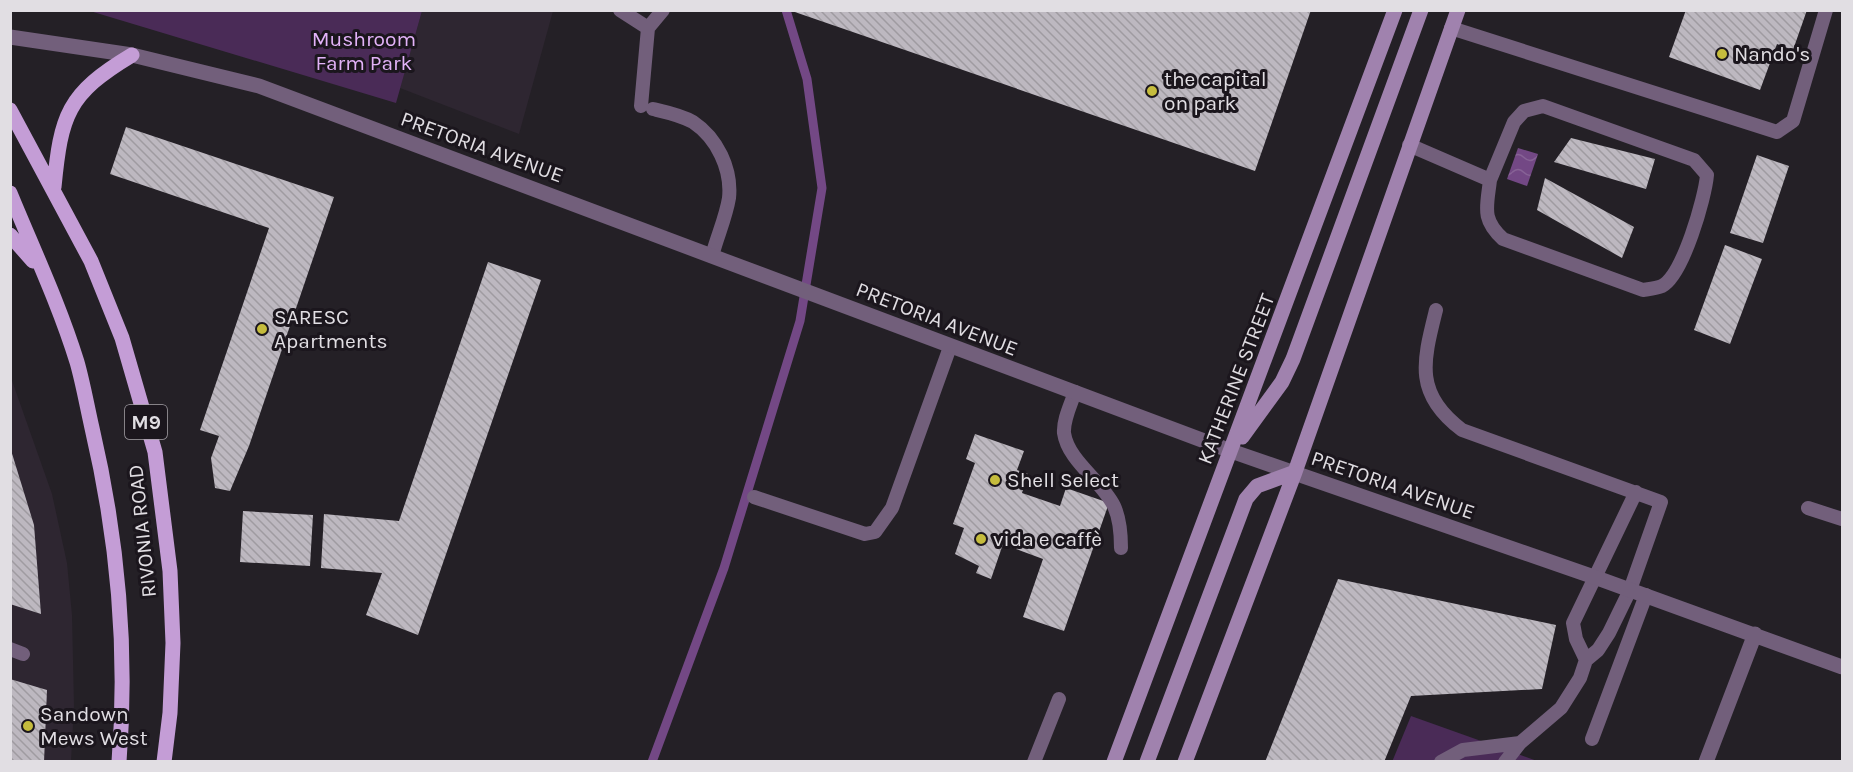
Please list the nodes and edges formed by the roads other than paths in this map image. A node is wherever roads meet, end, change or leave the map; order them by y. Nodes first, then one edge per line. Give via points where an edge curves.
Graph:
1 (620, 10) edge
2 (663, 10) edge
3 (1395, 10) edge
4 (1421, 10) edge
5 (1458, 10) edge
6 (1826, 10) edge
7 (648, 28) junction
8 (1451, 28) junction
9 (10, 36) edge
10 (132, 54) junction
11 (10, 110) edge
12 (1409, 145) junction
13 (1490, 180) junction
14 (54, 188) junction
15 (10, 193) edge
16 (10, 235) edge
17 (712, 255) junction
18 (43, 273) junction
19 (1436, 310) dead end
20 (950, 347) junction
21 (1075, 392) junction
22 (1232, 451) junction
23 (1295, 472) junction
24 (1636, 492) junction
25 (754, 497) dead end
26 (1808, 508) dead end
27 (1842, 519) edge
28 (1121, 548) dead end
29 (1597, 578) junction
30 (1630, 590) junction
31 (1646, 596) junction
32 (1755, 634) junction
33 (1586, 660) junction
34 (1842, 667) edge
35 (1059, 699) dead end
36 (1592, 739) dead end
37 (1520, 743) junction
38 (119, 762) edge
39 (164, 762) edge
40 (1034, 762) edge
41 (1114, 762) edge
42 (1147, 762) edge
43 (1185, 762) edge
44 (1441, 762) edge
45 (1505, 762) edge
46 (1706, 762) edge

1 - 7 lane
2 - 7 lane
3 - 22 main road, KATHERINE STREET
4 - 22 main road via 1293,359 1282,382
5 - 8 main road
6 - 8 lane via 1793,121 1777,132
7 - 17 lane via 647,108 692,122 708,135 723,158 729,200
8 - 12 main road
9 - 10 street, PRETORIA AVENUE
10 - 14 main road via 93,80 76,99 62,127
10 - 17 street, PRETORIA AVENUE via 259,86
11 - 14 main road, RIVONIA ROAD / M9
12 - 13 lane
12 - 23 main road
13 - 13 lane via 1514,122 1524,111 1543,106 1694,160 1707,175 1705,195 1676,272 1662,286 1643,290 1503,239 1490,227 1486,213
14 - 39 main road, RIVONIA ROAD / M9 via 91,261 122,338 155,452 170,571 173,643
15 - 18 main road, RIVONIA ROAD / M9
16 - 18 main road
17 - 20 street, PRETORIA AVENUE
18 - 38 main road, RIVONIA ROAD / M9 via 78,364 110,509 123,646
19 - 24 lane via 1425,355 1425,379 1449,421 1462,430
20 - 21 street, PRETORIA AVENUE
20 - 25 lane via 892,508 875,532 865,534
21 - 22 street, PRETORIA AVENUE
21 - 28 lane via 1064,435 1075,456 1114,506
22 - 23 street, PRETORIA AVENUE
22 - 41 main road, KATHERINE STREET
23 - 29 street, PRETORIA AVENUE
23 - 42 main road via 1257,486 1246,499
23 - 43 main road
24 - 29 lane
24 - 30 lane via 1661,503
26 - 27 lane
29 - 30 street, PRETORIA AVENUE
29 - 33 lane via 1573,623
30 - 31 street, PRETORIA AVENUE
30 - 33 lane via 1604,641
31 - 32 street, PRETORIA AVENUE
31 - 36 lane
32 - 34 street, PRETORIA AVENUE
32 - 46 street
33 - 37 lane via 1561,708
35 - 40 lane
37 - 44 lane via 1463,750
37 - 45 lane

